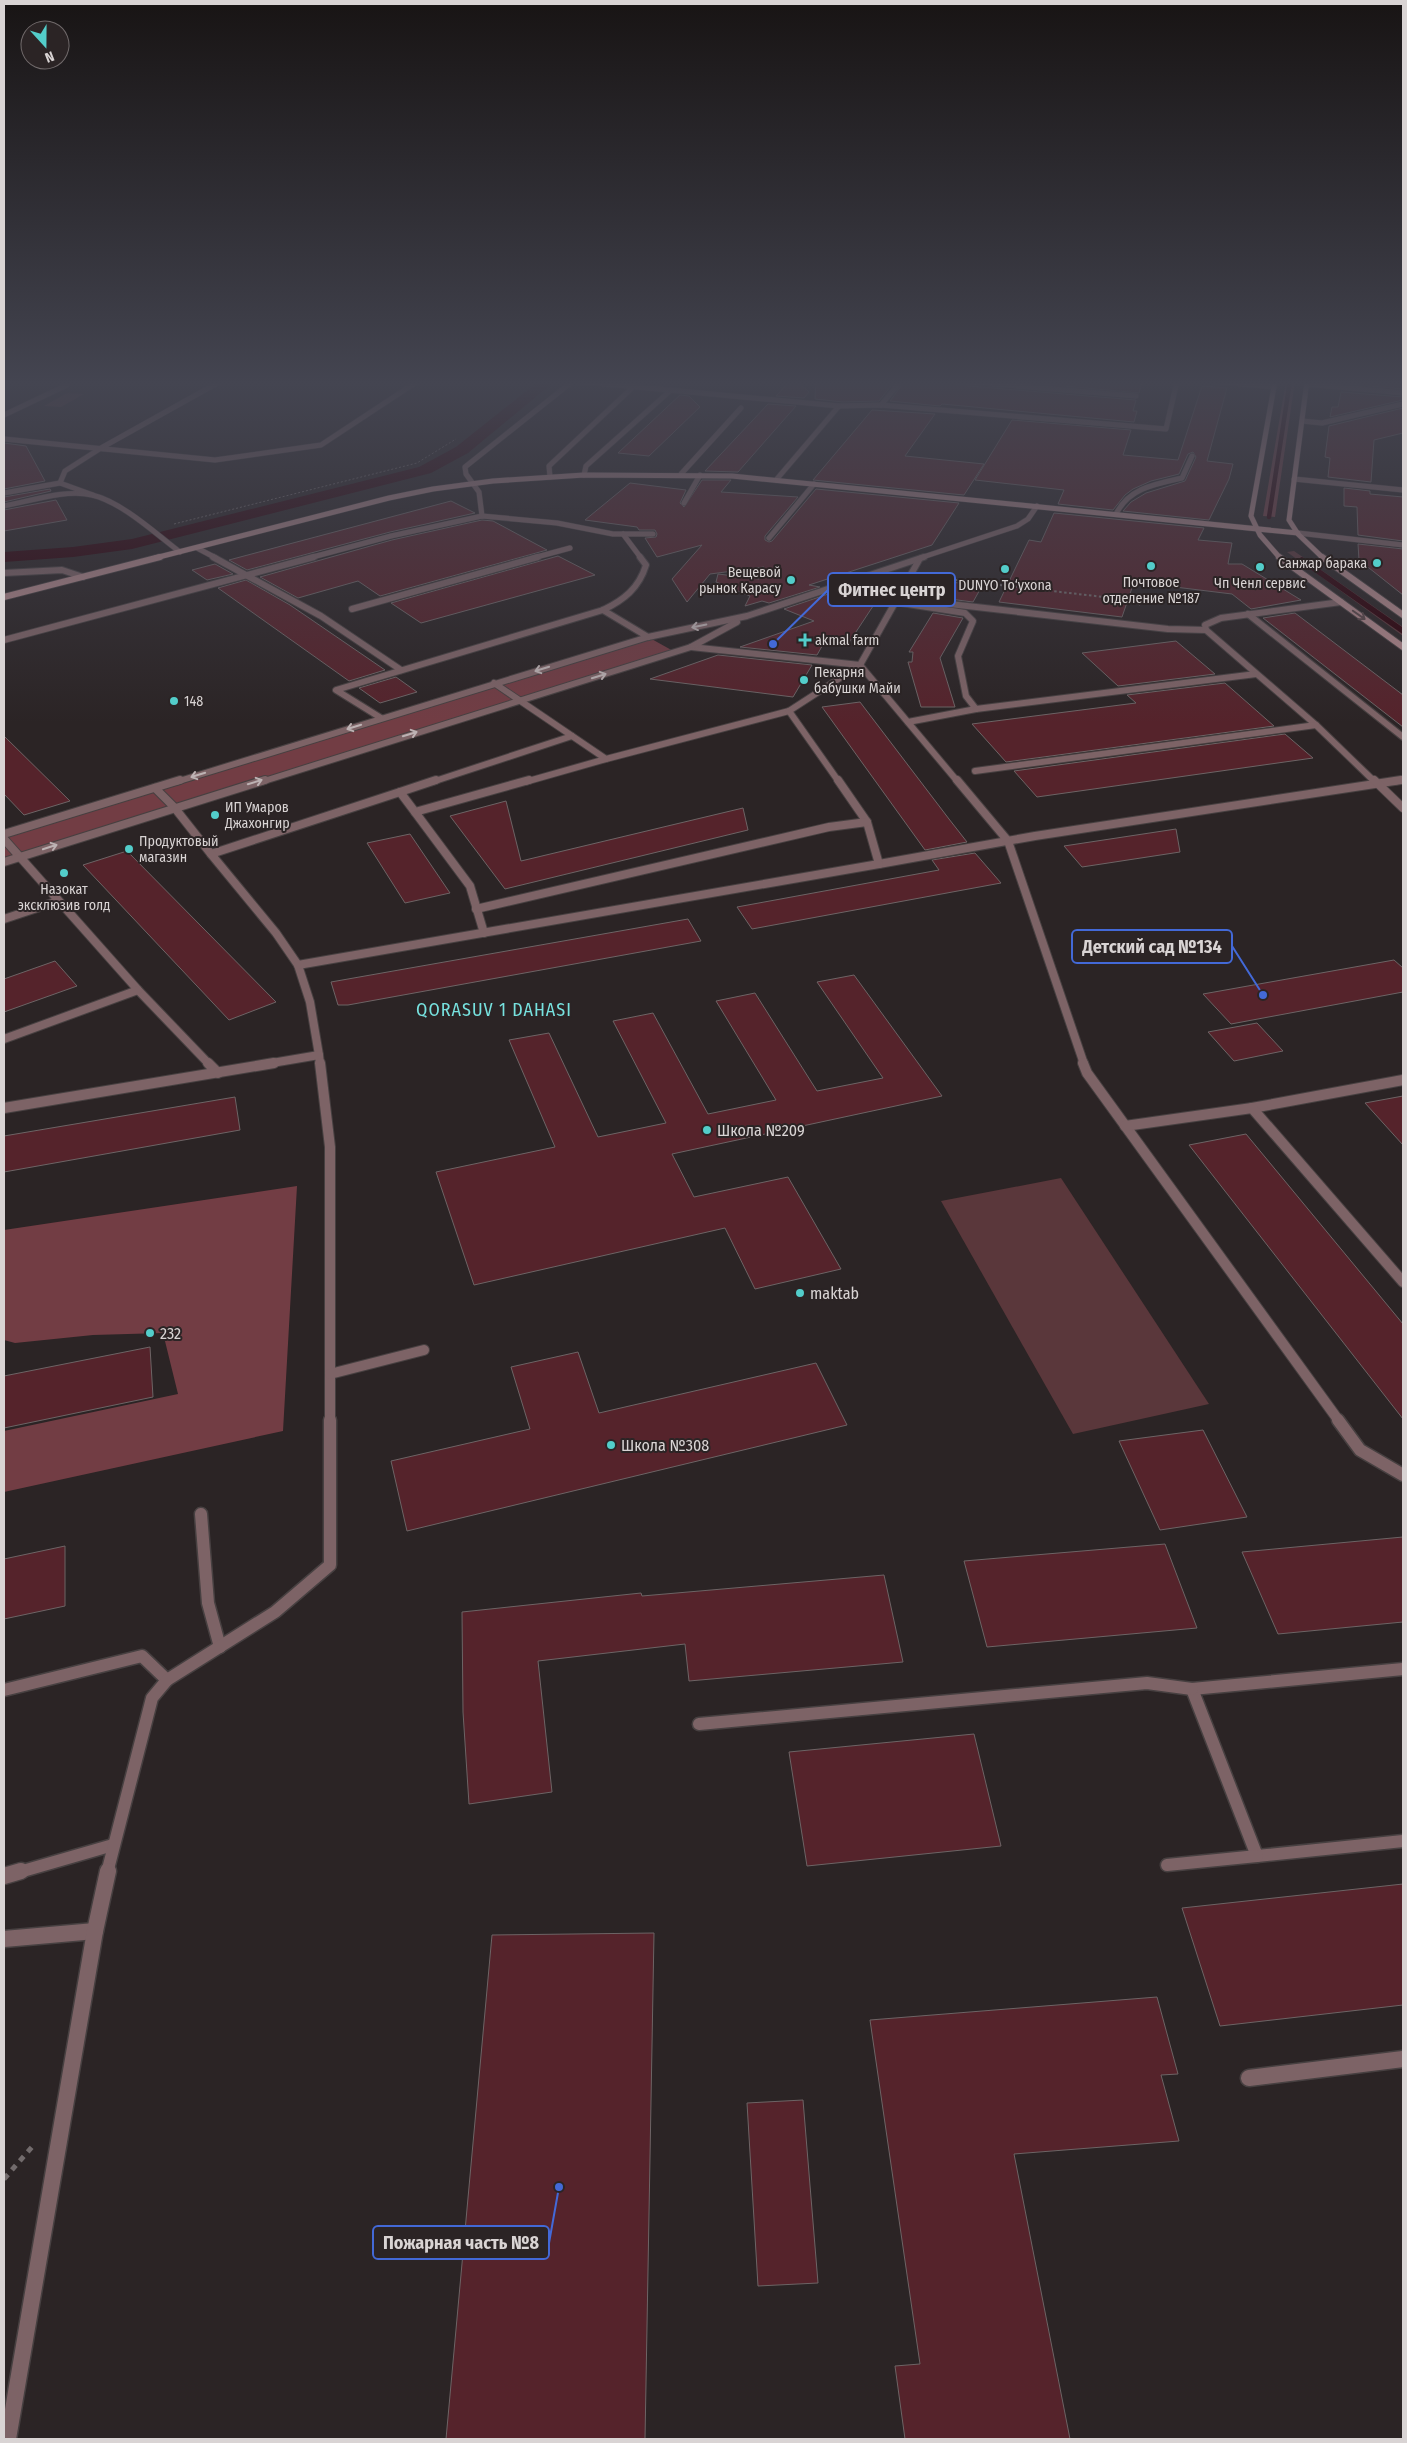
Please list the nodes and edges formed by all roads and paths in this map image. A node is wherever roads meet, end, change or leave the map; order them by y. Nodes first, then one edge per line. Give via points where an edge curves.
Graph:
1 (93, 495) joint
2 (294, 495) edge
3 (406, 495) edge
4 (479, 495) edge
5 (689, 495) edge
6 (805, 495) edge
7 (926, 495) edge
8 (1129, 495) edge
9 (1255, 495) edge
10 (1292, 495) edge
11 (684, 503) dead end
12 (4, 506) edge
13 (1037, 506) junction
14 (1116, 514) junction
15 (482, 516) junction
16 (1255, 528) junction
17 (151, 532) junction
18 (1298, 533) junction
19 (623, 534) junction
20 (653, 534) dead end
21 (769, 538) dead end
22 (1403, 545) edge
23 (197, 548) junction
24 (570, 548) dead end
25 (180, 552) junction
26 (919, 560) junction
27 (21, 572) junction
28 (4, 573) edge
29 (249, 575) junction
30 (910, 575) junction
31 (4, 577) edge
32 (83, 577) junction
33 (4, 597) edge
34 (894, 602) junction
35 (932, 602) dead end
36 (1341, 602) junction
37 (352, 609) dead end
38 (603, 610) junction
39 (1248, 614) junction
40 (1403, 615) edge
41 (747, 616) junction
42 (1168, 629) junction
43 (1206, 630) junction
44 (648, 637) junction
45 (4, 640) edge
46 (691, 647) junction
47 (1403, 647) edge
48 (860, 665) junction
49 (401, 670) junction
50 (1256, 674) junction
51 (494, 683) junction
52 (519, 700) junction
53 (976, 709) junction
54 (789, 710) junction
55 (381, 718) junction
56 (908, 722) junction
57 (1316, 725) junction
58 (572, 736) junction
59 (1403, 737) edge
60 (606, 759) junction
61 (975, 771) dead end
62 (1403, 780) edge
63 (1376, 784) junction
64 (155, 788) junction
65 (400, 792) junction
66 (174, 807) junction
67 (1403, 808) edge
68 (414, 812) junction
69 (868, 822) junction
70 (4, 834) edge
71 (4, 839) edge
72 (1008, 841) junction
73 (211, 854) junction
74 (20, 856) junction
75 (4, 862) edge
76 (879, 864) junction
77 (58, 901) junction
78 (476, 909) junction
79 (4, 919) edge
80 (484, 933) junction
81 (298, 965) junction
82 (138, 990) junction
83 (4, 1039) edge
84 (319, 1055) junction
85 (218, 1073) junction
86 (1403, 1080) edge
87 (4, 1108) edge
88 (1252, 1108) junction
89 (1125, 1126) junction
90 (1403, 1282) edge
91 (424, 1350) dead end
92 (330, 1374) junction
93 (1403, 1475) edge
94 (201, 1514) dead end
95 (220, 1647) junction
96 (1403, 1669) edge
97 (167, 1680) junction
98 (4, 1690) edge
99 (1192, 1690) junction
100 (699, 1724) dead end
101 (1403, 1841) edge
102 (113, 1845) junction
103 (1257, 1856) junction
104 (1167, 1865) dead end
105 (4, 1876) edge
106 (95, 1930) junction
107 (4, 1939) edge
108 (1403, 2059) edge
109 (1249, 2078) dead end
110 (8, 2439) edge

1 - 12 street via 58,496
1 - 17 street
2 - 17 path
3 - 23 main road
4 - 15 street
5 - 11 street
6 - 21 street
7 - 13 main road
8 - 14 street via 1120,503
9 - 16 main road via 1251,516
10 - 18 main road via 1289,520
13 - 14 main road
13 - 26 street via 1028,519 1017,526
14 - 16 main road
15 - 19 street via 557,523
15 - 29 street via 391,536
16 - 18 main road
16 - 36 main road via 1283,561
17 - 25 street
18 - 22 street
18 - 40 main road via 1323,558
19 - 20 street
19 - 38 street via 646,564 643,576 624,600
23 - 25 main road
23 - 29 street
24 - 37 street
25 - 32 main road
26 - 30 street
26 - 41 street
27 - 28 street
27 - 31 street
27 - 32 street via 62,570
29 - 45 street
29 - 49 street via 321,616
30 - 34 street
30 - 42 path via 1130,600 1151,609
32 - 33 main road
34 - 48 street
34 - 53 street via 965,613 973,620 958,656 966,696
35 - 42 street
36 - 39 street
36 -> 47 main road
38 - 44 street
38 - 49 street
39 - 43 street via 1220,618 1205,625
39 - 59 street
41 -> 44 street
41 - 46 street
42 - 43 street
43 - 50 street
44 -> 51 street
46 - 48 street
52 -> 46 street
48 - 54 street
48 - 56 street
49 - 55 street via 336,690
50 - 53 street
50 - 57 street
51 - 52 street
51 - 55 street
52 - 58 street
66 -> 52 street
53 - 56 street
54 - 60 street
54 - 69 street
55 -> 64 street
56 - 72 street
57 - 61 street
57 - 63 street
58 - 60 street
58 - 65 street
60 - 68 street
62 - 63 street
63 - 67 street
63 - 72 street
64 - 66 street
64 - 70 street
65 - 68 street
65 - 73 street
66 - 73 street
74 -> 66 street
68 - 78 street via 470,886
69 - 76 street
69 - 78 street via 819,829
71 - 74 street
72 - 76 street
72 - 89 street via 1087,1073
73 - 81 street
74 - 75 street
74 - 77 street
76 - 80 street
77 - 79 street
77 - 82 street
78 - 80 street
80 - 81 street
81 - 84 street via 310,1002
82 - 83 street
82 - 85 street
84 - 85 street
84 - 92 street via 330,1147
85 - 87 street
86 - 88 street
88 - 89 street
88 - 90 street
89 - 93 street via 1360,1450
91 - 92 street
92 - 95 street via 330,1565 275,1612
94 - 95 street via 208,1603
95 - 97 street
96 - 99 street
97 - 98 street via 142,1656
97 - 102 street via 152,1698
99 - 100 street via 1147,1683
99 - 103 street
101 - 103 street
102 - 105 street
102 - 106 street
103 - 104 street
106 - 107 street
106 - 110 street
108 - 109 street

